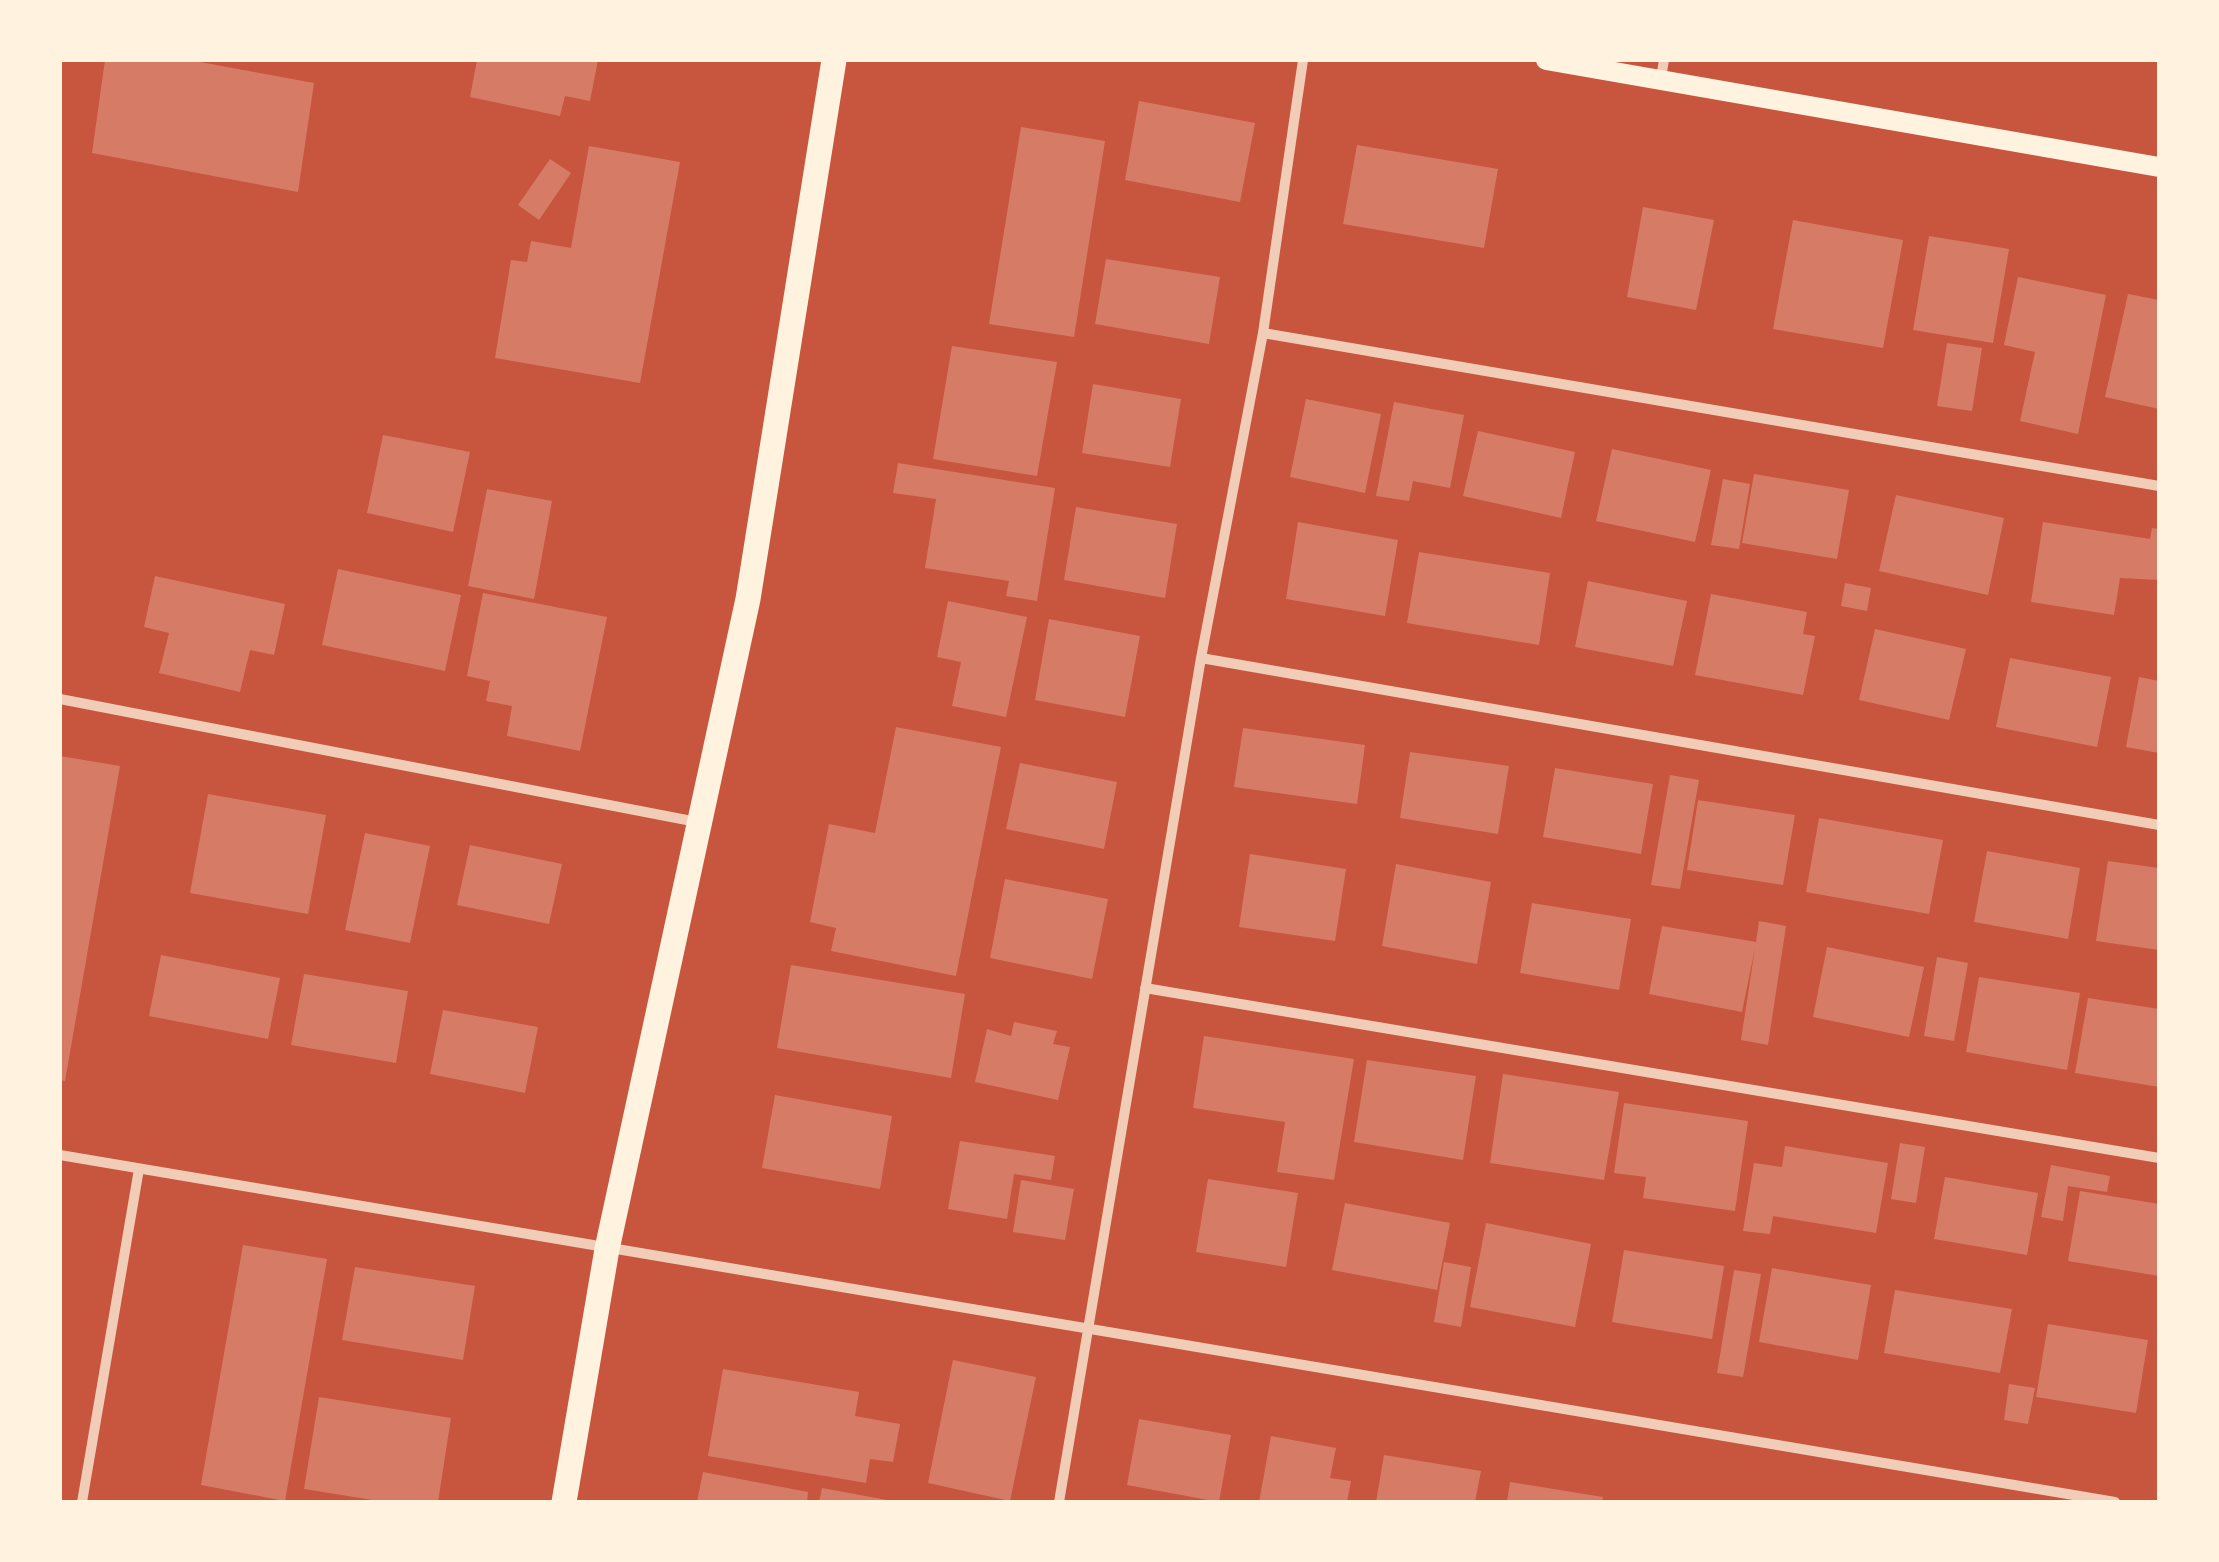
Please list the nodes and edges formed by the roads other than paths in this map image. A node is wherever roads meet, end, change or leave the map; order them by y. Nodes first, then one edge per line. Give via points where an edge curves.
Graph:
1 (834, 60) edge
2 (1303, 60) edge
3 (1546, 60) edge
4 (1662, 69) edge
5 (2159, 168) edge
6 (1263, 333) junction
7 (2159, 486) edge
8 (1202, 658) junction
9 (60, 699) edge
10 (698, 822) junction
11 (2159, 825) edge
12 (1146, 988) junction
13 (60, 1155) edge
14 (2159, 1158) edge
15 (139, 1169) junction
16 (608, 1249) junction
17 (1088, 1329) junction
18 (82, 1502) edge
19 (564, 1502) edge
20 (1059, 1502) edge
21 (2115, 1502) edge

1 - 10 main road via 748,598
2 - 6 street
3 - 4 main road
4 - 5 main road
6 - 7 street
6 - 8 street
8 - 11 street
8 - 12 street
9 - 10 street
10 - 16 main road
12 - 14 street
12 - 17 street
13 - 15 street
15 - 16 street
15 - 18 street
16 - 17 street
16 - 19 main road
17 - 20 street
17 - 21 street

